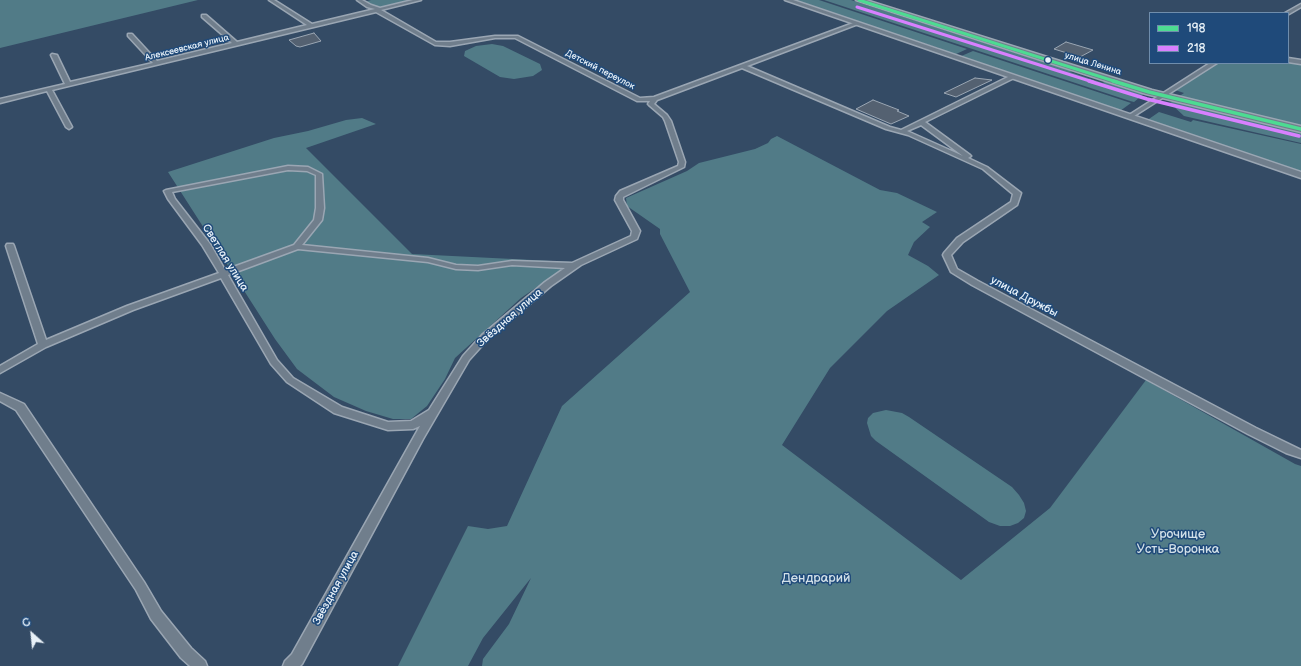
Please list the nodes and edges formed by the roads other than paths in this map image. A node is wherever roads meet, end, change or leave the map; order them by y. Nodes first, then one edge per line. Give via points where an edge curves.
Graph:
1 (271, 0) edge
2 (359, 0) edge
3 (419, 0) edge
4 (788, 0) edge
5 (859, 0) edge
6 (1301, 4) edge
7 (378, 10) junction
8 (1289, 12) edge
9 (204, 16) dead end
10 (856, 23) junction
11 (311, 26) junction
12 (130, 35) dead end
13 (236, 44) junction
14 (54, 55) dead end
15 (1289, 60) edge
16 (1301, 62) edge
17 (157, 64) junction
18 (1212, 64) edge
19 (742, 66) junction
20 (1012, 77) junction
21 (68, 84) junction
22 (48, 89) junction
23 (1162, 95) junction
24 (655, 98) junction
25 (0, 101) edge
26 (1129, 117) junction
27 (921, 122) junction
28 (69, 127) dead end
29 (1301, 129) edge
30 (901, 132) junction
31 (985, 168) junction
32 (1301, 175) edge
33 (10, 246) dead end
34 (297, 247) junction
35 (573, 266) junction
36 (223, 274) junction
37 (43, 345) junction
38 (0, 370) edge
39 (0, 396) edge
40 (434, 412) junction
41 (1301, 454) edge
42 (200, 666) edge
43 (290, 666) edge

1 - 11 street
2 - 7 street, Детский переулок
3 - 7 street
4 - 10 street
5 - 23 main road, улица Ленина
6 - 8 street
7 - 11 street, Алексеевская улица
7 - 24 street, Детский переулок via 435,43 450,44 495,37 516,37 639,100
9 - 13 street
10 - 19 street, Детский переулок
10 - 20 street
11 - 13 street, Алексеевская улица
12 - 17 street
13 - 17 street, Алексеевская улица
14 - 21 street
15 - 16 street
17 - 21 street, Алексеевская улица
18 - 23 street
19 - 24 street, Детский переулок
19 - 30 street
20 - 26 street
20 - 27 street
21 - 22 street, Алексеевская улица
22 - 25 street, Алексеевская улица
22 - 28 street
23 - 26 street
23 - 29 main road, улица Ленина
24 - 35 street, Звёздная улица via 651,104 668,121 682,162 681,167 623,192 619,200 636,231 634,237
26 - 32 street
27 - 30 street
27 - 31 street
30 - 31 street, улица Дружбы
31 - 41 street, улица Дружбы via 1017,193 1014,203 960,240 947,255 954,270 1252,431
33 - 37 street
34 - 35 street via 428,260 456,267 478,268 512,264
34 - 36 street
34 - 36 street, Светлая улица via 318,220 320,208 318,174 308,169 288,168 168,191 206,244
35 - 40 street, Звёздная улица via 485,337 466,358
36 - 37 street via 130,308
36 - 40 street, Светлая улица via 274,362 290,380 338,410 388,426 413,425
37 - 38 street
39 - 42 street via 20,407 140,586 156,615 186,653
40 - 43 street, Звёздная улица via 297,659

